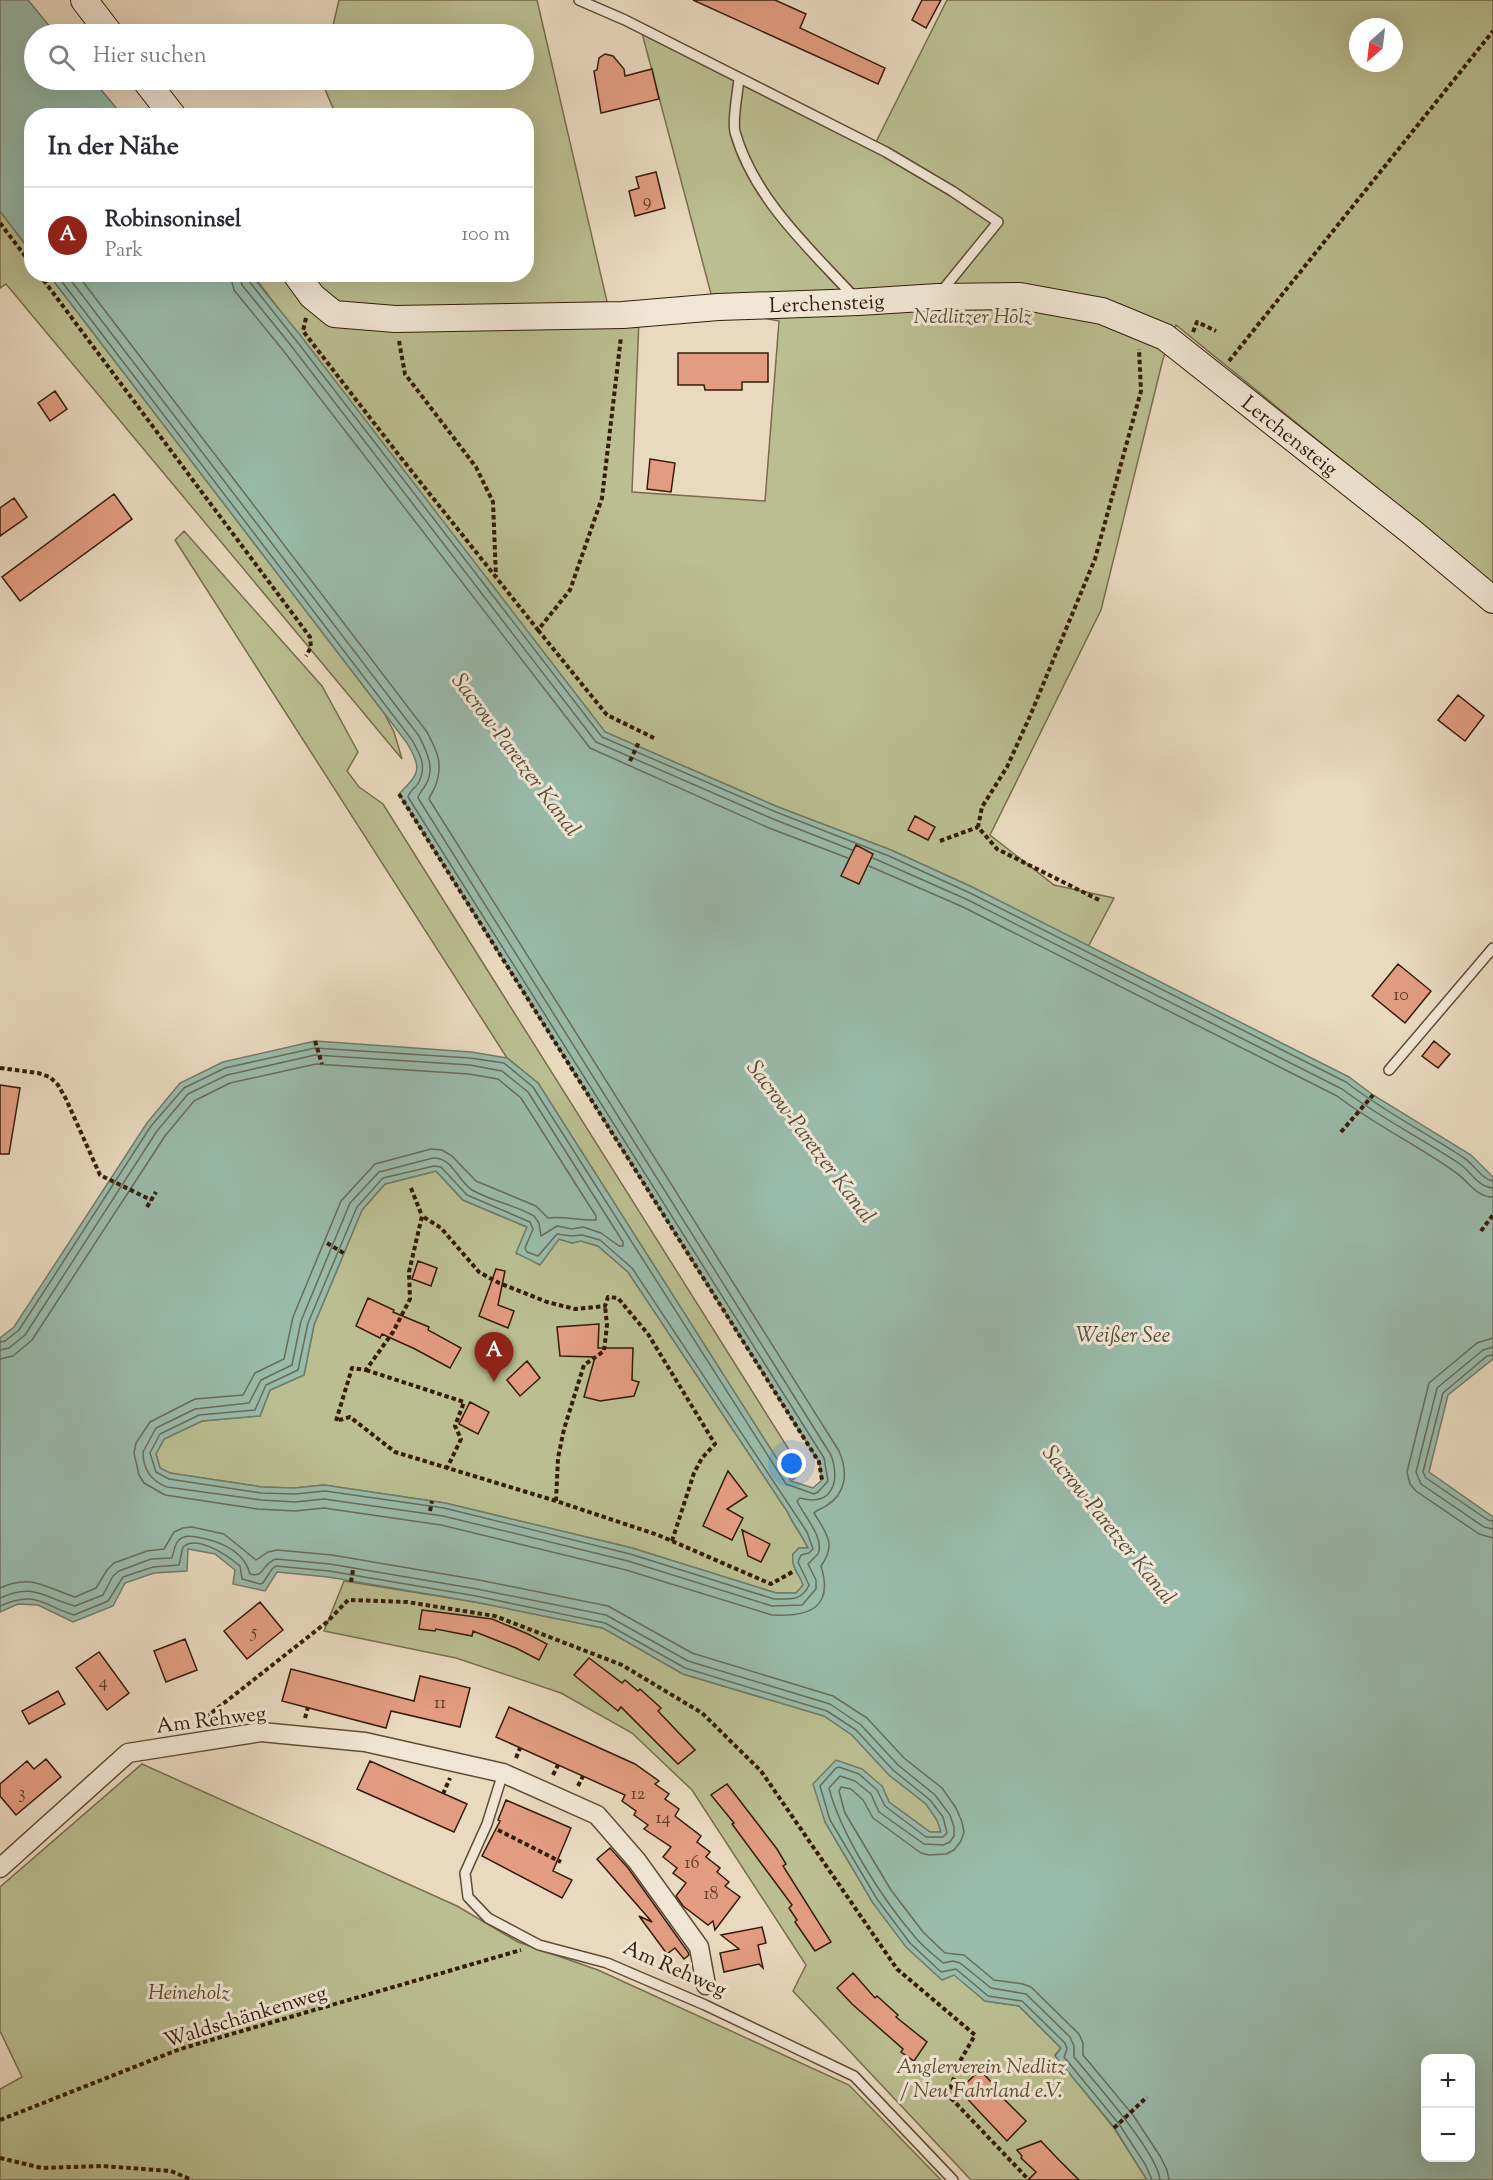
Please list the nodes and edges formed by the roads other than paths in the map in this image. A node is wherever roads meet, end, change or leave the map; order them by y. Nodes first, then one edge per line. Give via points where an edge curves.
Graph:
1 (84, 0) edge
2 (579, 0) edge
3 (102, 24) edge
4 (739, 78) junction
5 (153, 90) edge
6 (167, 108) edge
7 (302, 282) edge
8 (938, 297) junction
9 (859, 302) junction
10 (1493, 600) edge
11 (1493, 948) edge
12 (1389, 1070) dead end
13 (503, 1773) junction
14 (0, 1868) edge
15 (706, 1985) dead end
16 (953, 2180) edge

1 - 3 street
2 - 4 lane
4 - 8 lane via 886,152 998,222
4 - 9 lane via 734,130 758,186
5 - 6 street
7 - 9 street, Lerchensteig via 334,314 395,320 623,315
8 - 9 street, Lerchensteig
8 - 10 street, Lerchensteig via 1020,296 1102,311 1165,338 1404,525
11 - 12 lane
13 - 14 street, Am Rehweg via 364,1742 261,1732 128,1753
13 - 15 street, Am Rehweg via 597,1815 637,1861 699,1947
13 - 16 lane, Am Rehweg via 487,1824 465,1873 468,1897 488,1918 539,1945 607,1963 705,2005 855,2076

